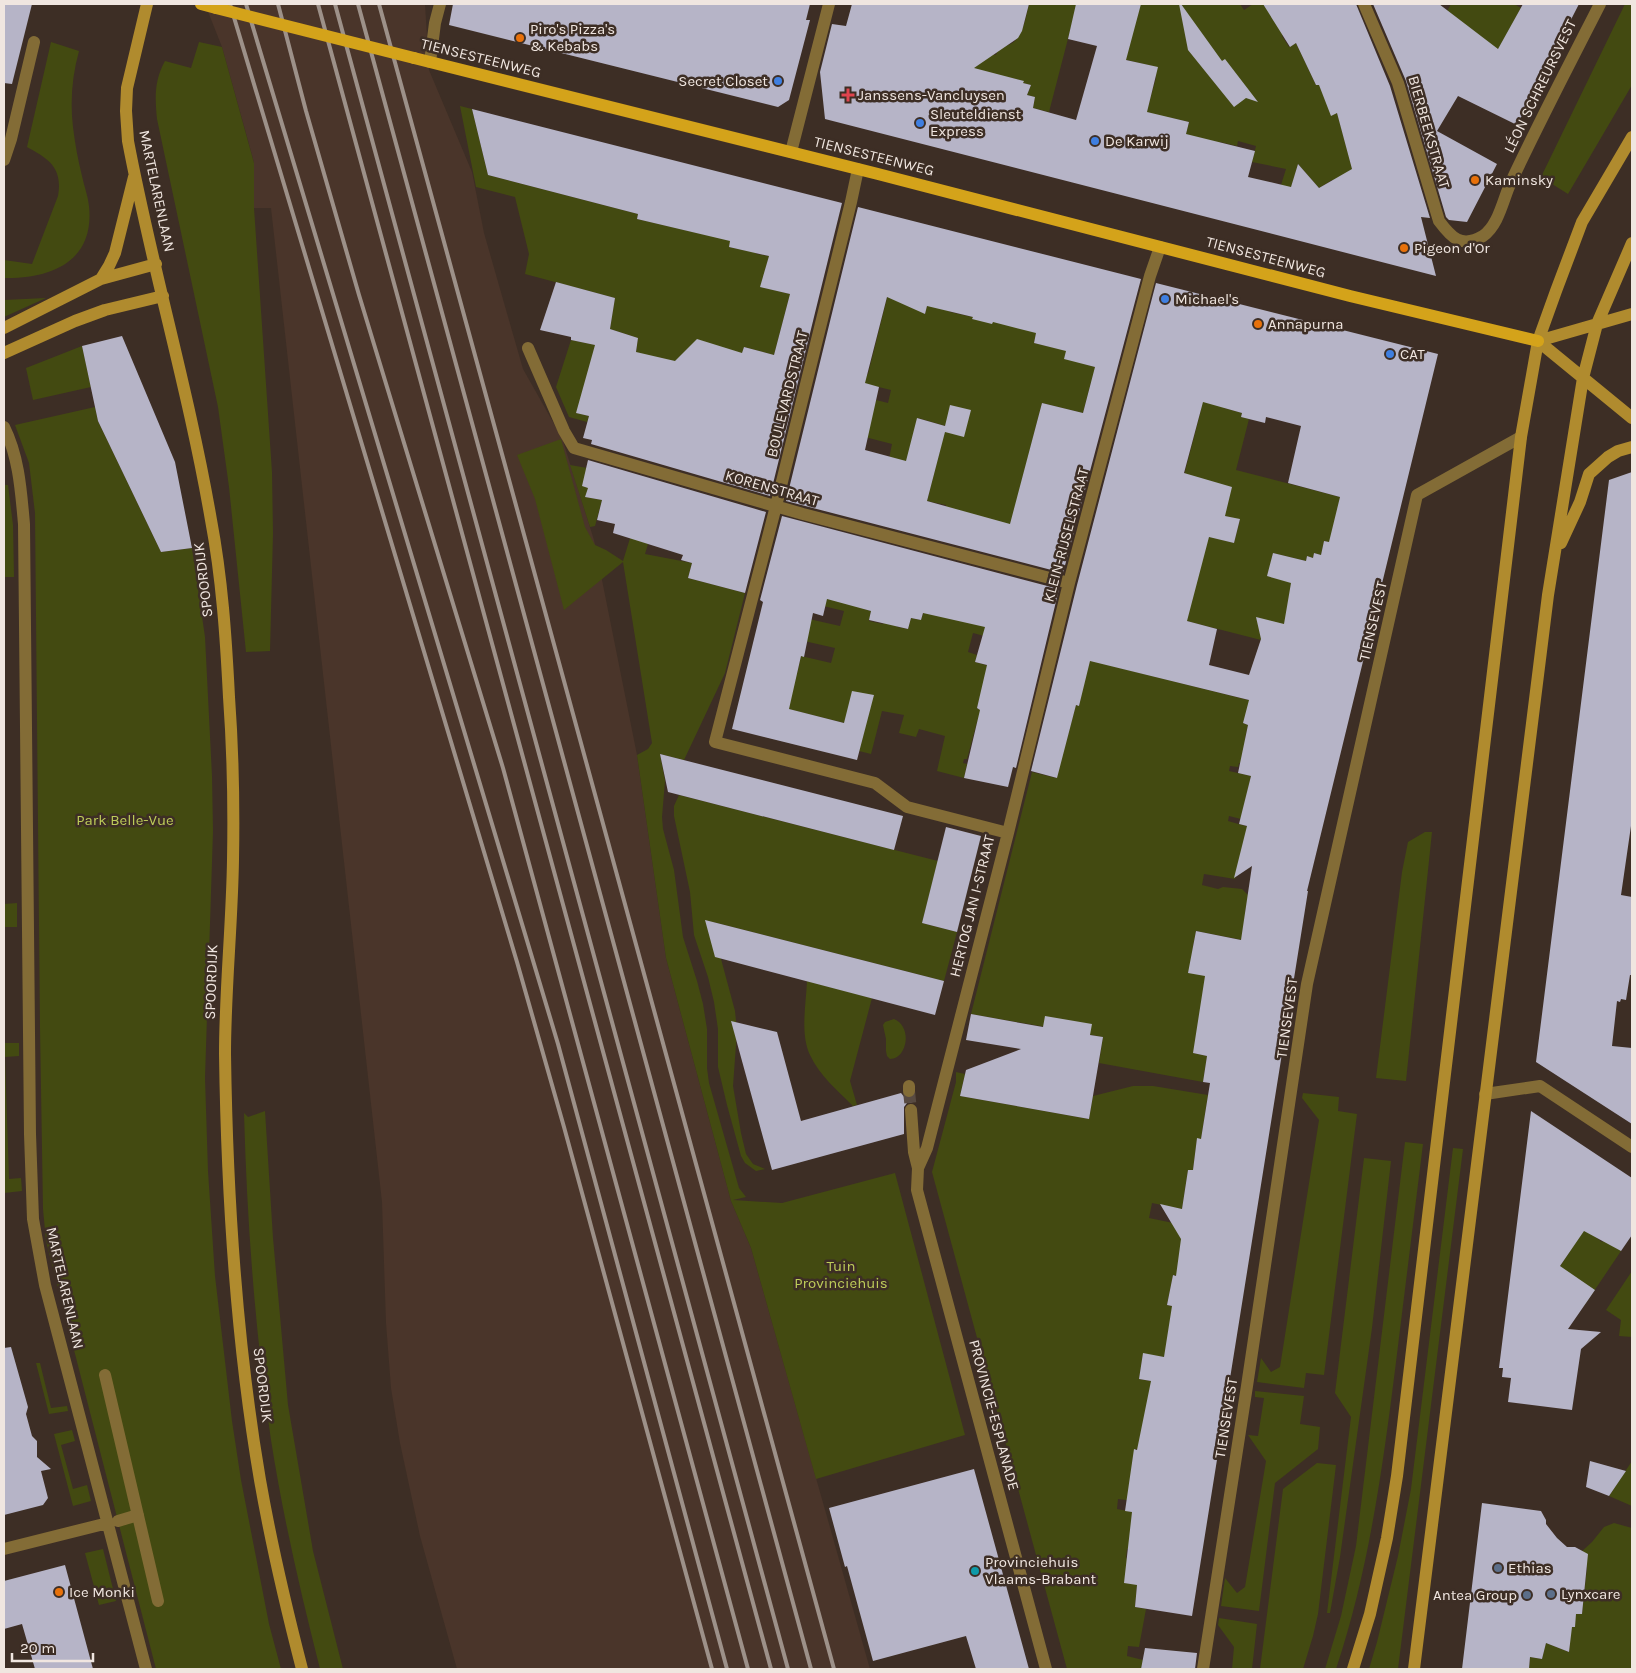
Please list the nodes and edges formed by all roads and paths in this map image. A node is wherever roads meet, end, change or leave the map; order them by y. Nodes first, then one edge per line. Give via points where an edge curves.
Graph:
1 (147, 4) edge
2 (201, 4) edge
3 (440, 4) edge
4 (830, 4) edge
5 (1364, 4) edge
6 (1600, 4) edge
7 (34, 42) dead end
8 (430, 62) junction
9 (1632, 137) edge
10 (790, 152) junction
11 (4, 160) edge
12 (858, 169) junction
13 (135, 175) junction
14 (1483, 236) joint
15 (1632, 243) edge
16 (1160, 246) junction
17 (156, 264) junction
18 (101, 279) junction
19 (163, 296) junction
20 (1632, 314) edge
21 (1597, 324) junction
22 (4, 328) edge
23 (1538, 341) junction
24 (528, 348) dead end
25 (4, 353) edge
26 (1583, 378) junction
27 (1632, 418) edge
28 (4, 427) edge
29 (1521, 437) junction
30 (1632, 447) edge
31 (776, 506) junction
32 (1554, 559) junction
33 (1069, 583) junction
34 (715, 742) joint
35 (1008, 832) junction
36 (1485, 1094) junction
37 (911, 1110) tunnel mouth
38 (1632, 1147) edge
39 (918, 1168) junction
40 (105, 1375) dead end
41 (138, 1515) junction
42 (113, 1522) junction
43 (4, 1549) edge
44 (158, 1601) dead end
45 (146, 1669) edge
46 (302, 1669) edge
47 (1046, 1669) edge
48 (1202, 1669) edge
49 (1352, 1669) edge
50 (1414, 1669) edge

1 - 13 main road, MARTELARENLAAN via 127,88 128,140
2 - 8 main road, TIENSESTEENWEG, bridge
3 - 8 street
4 - 10 street
5 - 14 street, BIERBEEKSTRAAT via 1398,83 1439,221 1452,238 1465,242
6 - 14 street, LÉON SCHREURSVEST via 1510,183 1494,224
7 - 11 street
8 - 10 main road, TIENSESTEENWEG
9 - 23 main road via 1582,222
10 - 12 main road, TIENSESTEENWEG
12 - 16 main road, TIENSESTEENWEG
12 - 31 street, BOULEVARDSTRAAT
13 - 17 main road, MARTELARENLAAN
13 - 18 main road via 115,253
15 - 21 main road
16 - 23 main road, TIENSESTEENWEG
16 - 33 street, KLEIN-RIJSELSTRAAT
17 - 18 main road
17 - 19 main road, MARTELARENLAAN
18 - 22 main road
19 - 25 main road via 75,321
19 - 46 main road, SPOORDIJK via 212,524 230,699 234,824 225,1049 234,1272 260,1480
20 - 21 main road
21 - 23 main road
21 - 26 main road
23 - 26 main road
23 - 29 main road
24 - 31 street, KORENSTRAAT via 574,448
26 - 27 main road
26 - 32 main road
28 - 42 street, MARTELARENLAAN via 17,466 24,524 33,1219 45,1285
29 - 48 street, TIENSEVEST via 1417,495 1307,984
29 - 49 main road via 1397,1476 1370,1614
30 - 32 main road via 1608,457 1590,474
31 - 33 street, KORENSTRAAT
31 - 34 street, BOULEVARDSTRAAT
32 - 36 main road
33 - 35 street, KLEIN-RIJSELSTRAAT
34 - 35 street, HERTOG JAN I-STRAAT via 875,783 907,807
35 - 39 street, HERTOG JAN I-STRAAT via 928,1148
36 - 38 street via 1540,1086
36 - 50 main road
37 - 39 street
39 - 47 street, PROVINCIE-ESPLANADE via 917,1190
40 - 41 street
41 - 42 street
41 - 44 street
42 - 43 street
42 - 45 street, MARTELARENLAAN

